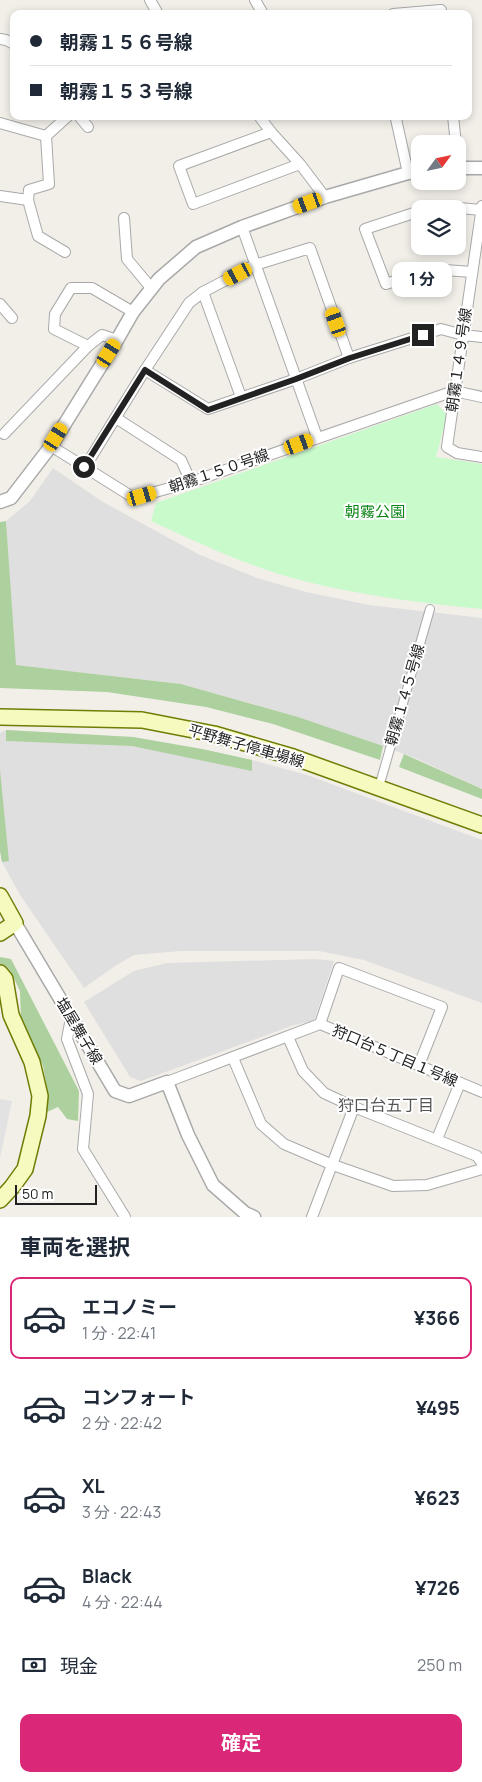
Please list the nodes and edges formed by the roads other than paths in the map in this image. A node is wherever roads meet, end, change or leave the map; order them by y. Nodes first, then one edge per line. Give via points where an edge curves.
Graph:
1 (441, 8) edge
2 (425, 10) edge
3 (64, 120) edge
4 (82, 120) edge
5 (262, 120) edge
6 (396, 120) edge
7 (453, 120) edge
8 (0, 123) edge
9 (88, 127) dead end
10 (271, 132) junction
11 (455, 135) edge
12 (46, 136) junction
13 (300, 164) junction
14 (411, 164) edge
15 (466, 165) edge
16 (482, 168) edge
17 (411, 174) edge
18 (0, 196) edge
19 (324, 198) junction
20 (28, 200) junction
21 (482, 206) edge
22 (466, 209) edge
23 (482, 210) edge
24 (411, 214) edge
25 (124, 218) dead end
26 (242, 227) junction
27 (65, 252) dead end
28 (255, 265) junction
29 (472, 272) junction
30 (152, 289) junction
31 (203, 292) junction
32 (0, 304) edge
33 (133, 312) junction
34 (12, 318) dead end
35 (463, 335) junction
36 (482, 337) edge
37 (117, 340) junction
38 (88, 346) junction
39 (350, 358) junction
40 (145, 370) junction
41 (296, 379) junction
42 (454, 391) junction
43 (241, 397) junction
44 (482, 397) edge
45 (116, 418) junction
46 (4, 434) dead end
47 (317, 437) junction
48 (51, 446) junction
49 (482, 457) edge
50 (84, 467) junction
51 (191, 482) junction
52 (0, 502) edge
53 (430, 609) dead end
54 (0, 706) edge
55 (0, 717) edge
56 (381, 780) junction
57 (482, 817) edge
58 (482, 825) edge
59 (0, 896) edge
60 (15, 923) junction
61 (0, 933) edge
62 (0, 974) edge
63 (71, 1018) junction
64 (320, 1024) junction
65 (288, 1038) junction
66 (233, 1058) junction
67 (419, 1065) junction
68 (167, 1082) junction
69 (460, 1084) junction
70 (482, 1092) edge
71 (354, 1107) junction
72 (437, 1139) junction
73 (482, 1163) edge
74 (333, 1165) junction
75 (482, 1168) edge
76 (0, 1200) edge
77 (122, 1215) edge
78 (254, 1217) edge
79 (312, 1217) edge

1 - 2 street
3 - 12 street
4 - 9 street
5 - 10 street
6 - 14 street
7 - 11 street
8 - 12 street
10 - 13 street
10 - 13 street via 179,166 193,204
12 - 20 street via 49,184 29,190
13 - 19 street
15 - 16 street
17 - 19 street
18 - 20 street
19 - 26 street
20 - 27 street via 38,236
21 - 23 street, 朝霧１４９号線
22 - 23 street
23 - 29 street, 朝霧１４９号線
24 - 29 street via 366,229 386,284 431,269
25 - 30 street via 128,258
26 - 28 street
26 - 30 street via 196,247
28 - 31 street
28 - 39 street via 310,248
28 - 41 street
29 - 35 street, 朝霧１４９号線
30 - 33 street
31 - 40 street via 189,303
31 - 43 street
32 - 34 street
33 - 37 street
33 - 38 street via 92,288 71,288 55,314 54,329
35 - 36 street
35 - 39 street via 441,329
35 - 42 street, 朝霧１４９号線
37 - 38 street via 102,335
37 - 48 street
38 - 46 street
39 - 41 street
40 - 43 street via 208,410
40 - 45 street
41 - 43 street
41 - 47 street
42 - 44 street
42 - 47 street, 朝霧１５０号線
42 - 49 street, 朝霧１４９号線 via 447,448 456,453
45 - 50 street
45 - 51 street via 181,460
47 - 51 street, 朝霧１５０号線
48 - 50 street, 朝霧１５０号線
48 - 52 street via 11,498
50 - 51 street, 朝霧１５０号線 via 134,498
53 - 56 street, 朝霧１４５号線
54 - 56 main road, 平野舞子停車場線 via 151,715 272,742
55 - 58 main road, 平野舞子停車場線 via 142,720 214,734 293,757
56 - 57 main road, 平野舞子停車場線
59 - 60 main road
60 - 61 main road
60 - 63 street, 塩屋舞子線
62 - 76 main road via 5,979 11,1015 32,1062 40,1096 25,1169
63 - 68 street, 塩屋舞子線 via 115,1091 129,1096
63 - 77 street via 67,1039 88,1094 83,1149
64 - 65 street, 狩口台５丁目１号線
64 - 67 street, 狩口台５丁目１号線
64 - 67 street via 338,968 442,1007
65 - 66 street, 狩口台５丁目１号線
65 - 71 street via 303,1072 324,1093
66 - 68 street, 狩口台５丁目１号線
66 - 74 street via 261,1124 284,1144
67 - 69 street, 狩口台５丁目１号線
68 - 78 street via 213,1185
69 - 70 street, 狩口台５丁目１号線
69 - 72 street
71 - 72 street
71 - 74 street
72 - 73 street via 477,1156
74 - 75 street via 393,1186 427,1185
74 - 79 street

